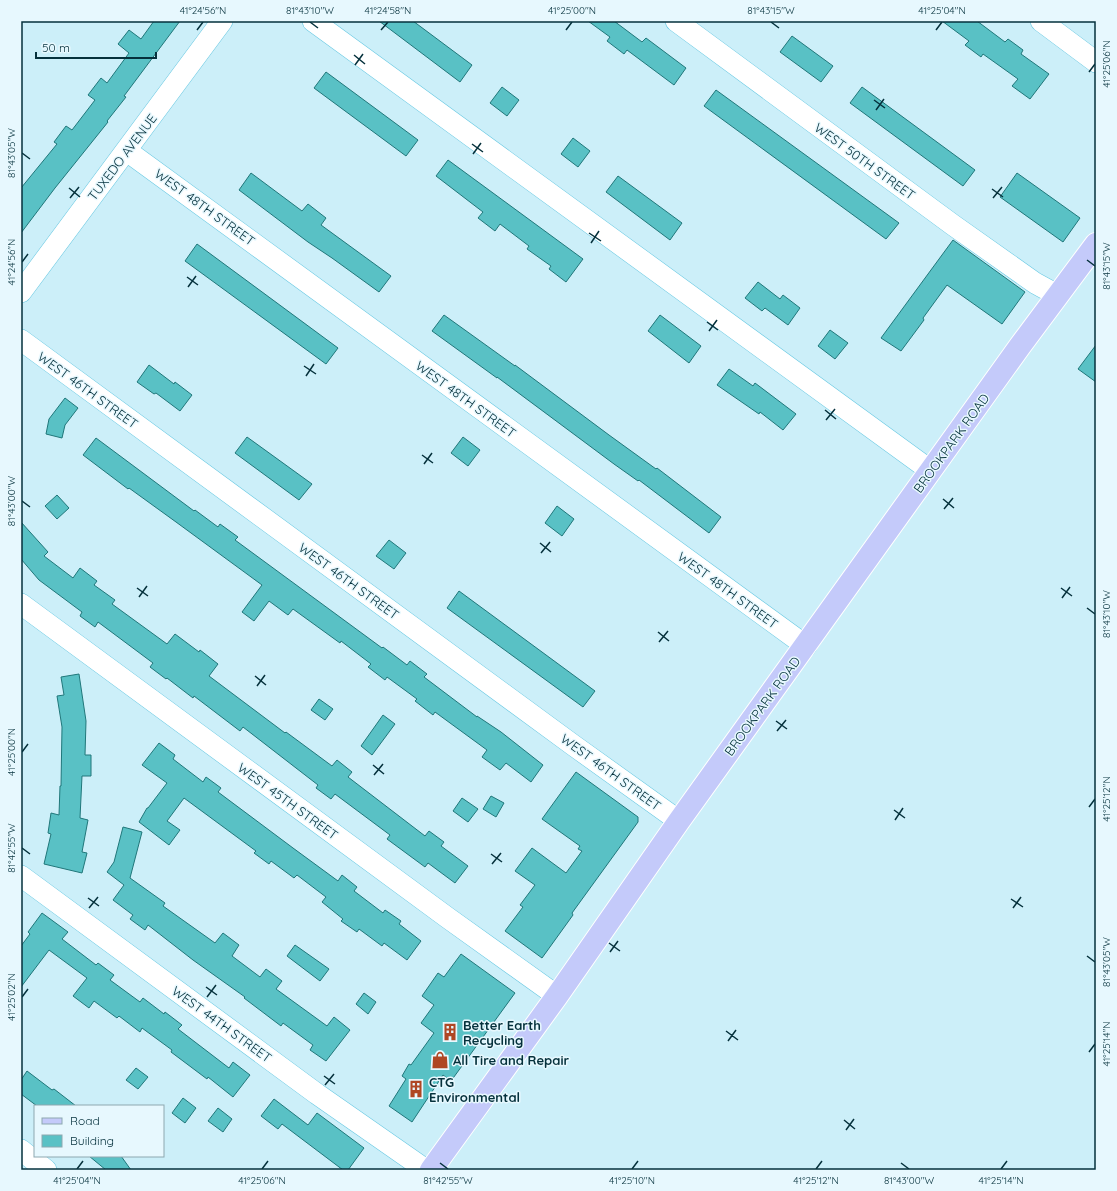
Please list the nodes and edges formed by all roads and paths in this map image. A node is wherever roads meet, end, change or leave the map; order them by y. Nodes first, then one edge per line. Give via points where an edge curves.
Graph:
1 (222, 21) edge
2 (313, 21) edge
3 (676, 21) edge
4 (1040, 21) edge
5 (1096, 62) edge
6 (127, 151) junction
7 (1096, 244) edge
8 (21, 292) edge
9 (1057, 296) junction
10 (21, 340) edge
11 (931, 471) junction
12 (21, 604) edge
13 (806, 646) junction
14 (679, 821) junction
15 (21, 876) edge
16 (557, 996) junction
17 (21, 1150) edge
18 (46, 1170) edge
19 (426, 1170) edge
20 (431, 1170) edge

1 - 6 street, TUXEDO AVENUE
2 - 11 street
3 - 9 street, WEST 50TH STREET via 953,226
4 - 5 street
6 - 8 street, TUXEDO AVENUE
6 - 13 street, WEST 48TH STREET
7 - 9 main road, BROOKPARK ROAD
9 - 11 main road, BROOKPARK ROAD
10 - 14 street, WEST 46TH STREET
11 - 13 main road, BROOKPARK ROAD
12 - 16 street, WEST 45TH STREET
13 - 14 main road, BROOKPARK ROAD
14 - 16 main road, BROOKPARK ROAD
15 - 19 street, WEST 44TH STREET via 317,1094
16 - 20 main road, BROOKPARK ROAD
17 - 18 street

